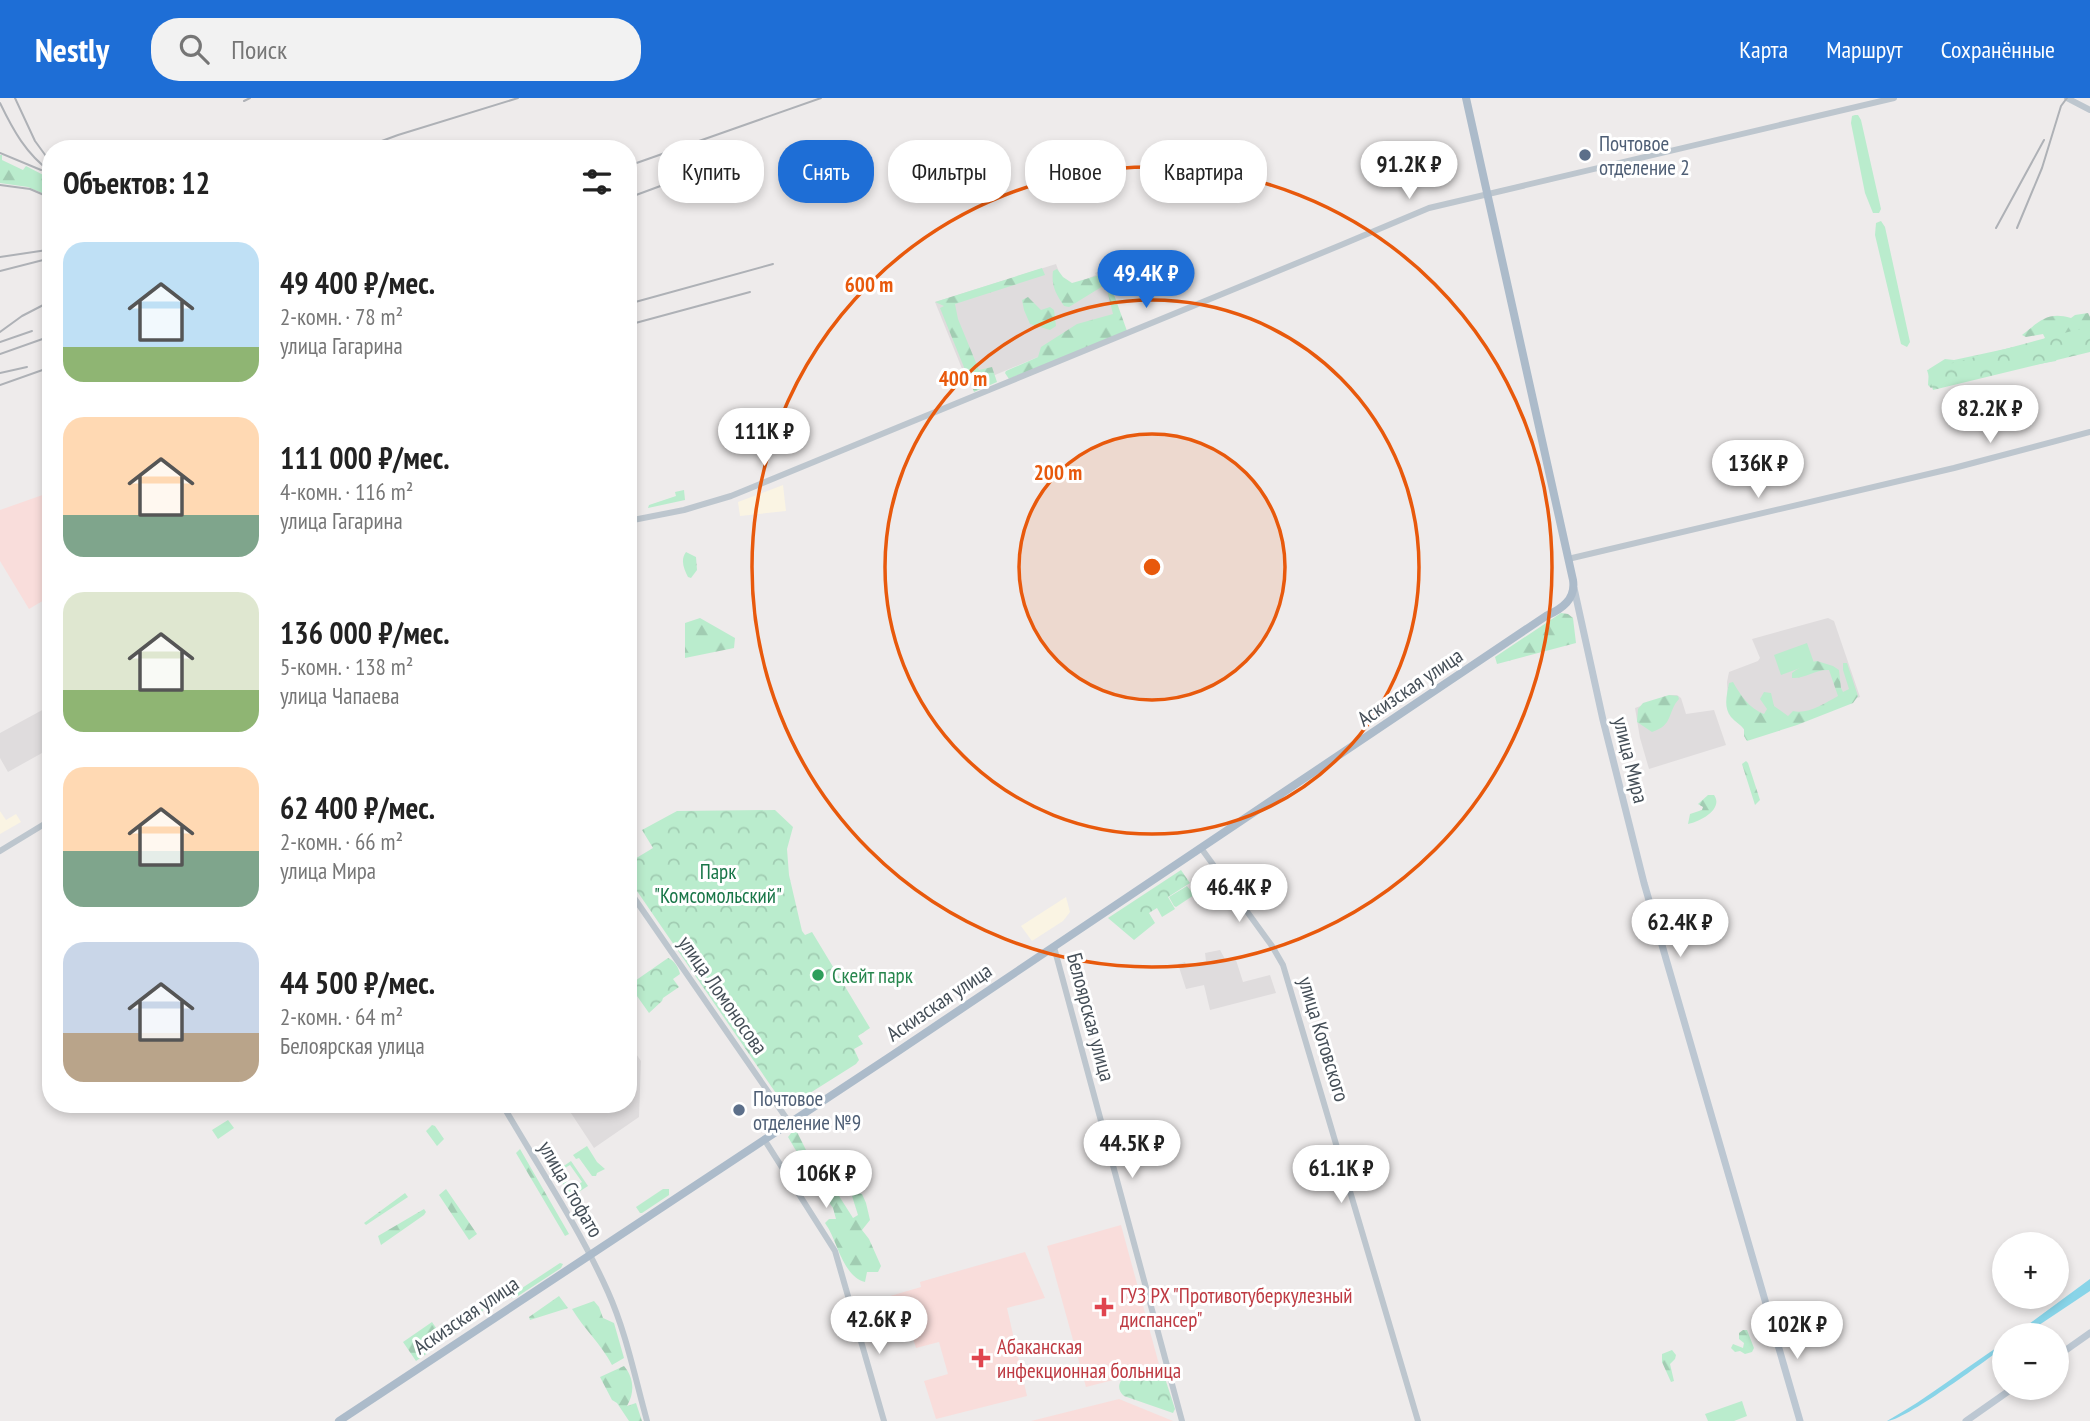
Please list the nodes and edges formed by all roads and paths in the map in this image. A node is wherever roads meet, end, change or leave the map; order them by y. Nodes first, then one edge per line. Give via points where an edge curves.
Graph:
1 (1849, 98) edge
2 (1894, 98) edge
3 (2067, 98) edge
4 (1468, 99) edge
5 (1852, 107) junction
6 (2090, 110) edge
7 (1488, 193) junction
8 (2090, 432) edge
9 (637, 519) edge
10 (1568, 559) junction
11 (1574, 587) junction
12 (1557, 611) junction
13 (1580, 613) junction
14 (42, 825) edge
15 (1201, 848) junction
16 (0, 851) edge
17 (637, 902) edge
18 (1054, 947) junction
19 (507, 1113) edge
20 (789, 1122) junction
21 (764, 1139) junction
22 (589, 1254) junction
23 (2090, 1333) edge
24 (2069, 1348) edge
25 (1996, 1400) edge
26 (339, 1421) edge
27 (647, 1421) edge
28 (884, 1421) edge
29 (1182, 1421) edge
30 (1418, 1421) edge
31 (1800, 1421) edge
32 (1966, 1421) edge

1 - 5 street
2 - 5 street
3 - 6 street
4 - 7 main road, улица Мира
5 - 7 street
7 - 9 street via 1429,208 743,491
7 - 10 main road, улица Мира
8 - 10 street
10 - 11 main road, улица Мира
11 - 12 main road via 1570,599
11 - 13 main road, улица Мира
12 - 13 main road
12 - 15 main road, Аскизская улица
13 - 31 main road, улица Мира via 1644,883
14 - 16 street
15 - 18 main road, Аскизская улица
15 - 30 street, улица Котовского via 1283,965
17 - 20 street, улица Ломоносова
18 - 20 main road, Аскизская улица
18 - 29 street, Белоярская улица
19 - 22 street, улица Стофато
20 - 21 main road, Аскизская улица
21 - 22 main road, Аскизская улица
21 - 28 street via 835,1251
22 - 26 main road, Аскизская улица
22 - 27 street, улица Стофато via 616,1314
23 - 24 main road
25 - 32 main road

